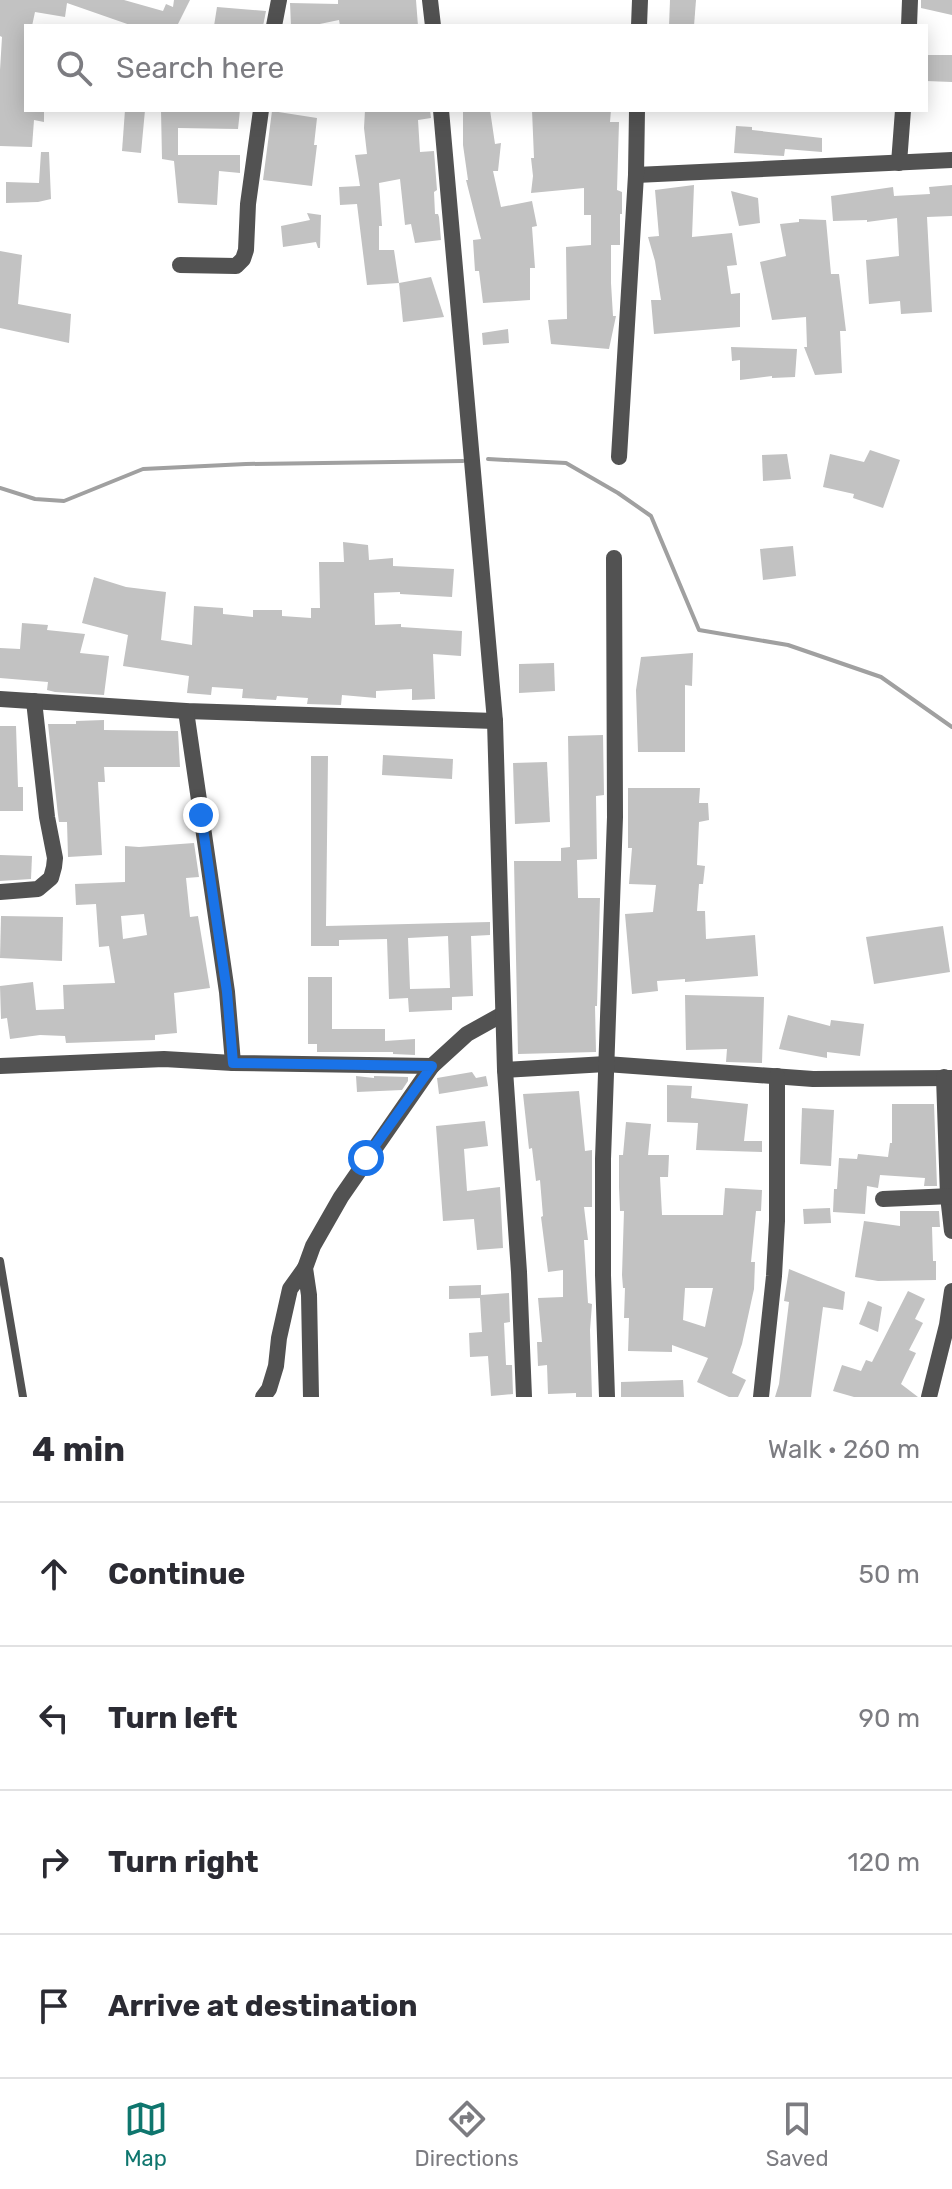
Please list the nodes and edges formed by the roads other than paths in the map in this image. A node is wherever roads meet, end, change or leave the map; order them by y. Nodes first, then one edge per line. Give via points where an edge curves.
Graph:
1 (279, 0) edge
2 (430, 0) edge
3 (640, 0) edge
4 (910, 0) edge
5 (274, 24) edge
6 (433, 24) edge
7 (639, 24) edge
8 (909, 24) edge
9 (261, 112) edge
10 (441, 112) edge
11 (637, 112) edge
12 (903, 112) edge
13 (952, 160) edge
14 (899, 163) junction
15 (636, 175) junction
16 (180, 265) dead end
17 (619, 457) dead end
18 (614, 558) dead end
19 (0, 699) edge
20 (34, 701) junction
21 (186, 711) junction
22 (495, 721) junction
23 (0, 892) edge
24 (503, 1014) junction
25 (233, 1063) junction
26 (606, 1064) junction
27 (0, 1066) edge
28 (432, 1066) junction
29 (505, 1070) junction
30 (777, 1076) junction
31 (948, 1078) edge
32 (950, 1196) edge
33 (883, 1199) dead end
34 (952, 1231) edge
35 (0, 1261) edge
36 (305, 1268) junction
37 (952, 1291) edge
38 (23, 1397) edge
39 (263, 1397) edge
40 (311, 1397) edge
41 (524, 1397) edge
42 (607, 1397) edge
43 (761, 1397) edge
44 (929, 1397) edge

1 - 5 street
2 - 6 street
3 - 7 street
4 - 8 street
9 - 16 street via 243,259 236,266
10 - 22 street
11 - 15 street
12 - 14 street
13 - 14 street
14 - 15 street
15 - 17 street
18 - 26 street via 615,817
19 - 20 street
20 - 21 street
20 - 23 street via 54,867 51,878 38,889
21 - 22 street
21 - 25 street
22 - 24 street
24 - 28 street via 467,1034
24 - 29 street
25 - 27 street via 164,1059
25 - 28 street
26 - 29 street
26 - 30 street
26 - 42 street
28 - 36 street via 341,1197
29 - 41 street
30 - 31 street
30 - 43 street via 777,1221
31 - 32 street
32 - 33 street
32 - 34 street
35 - 38 lane
36 - 39 street via 290,1289 276,1366
36 - 40 street
37 - 44 street

